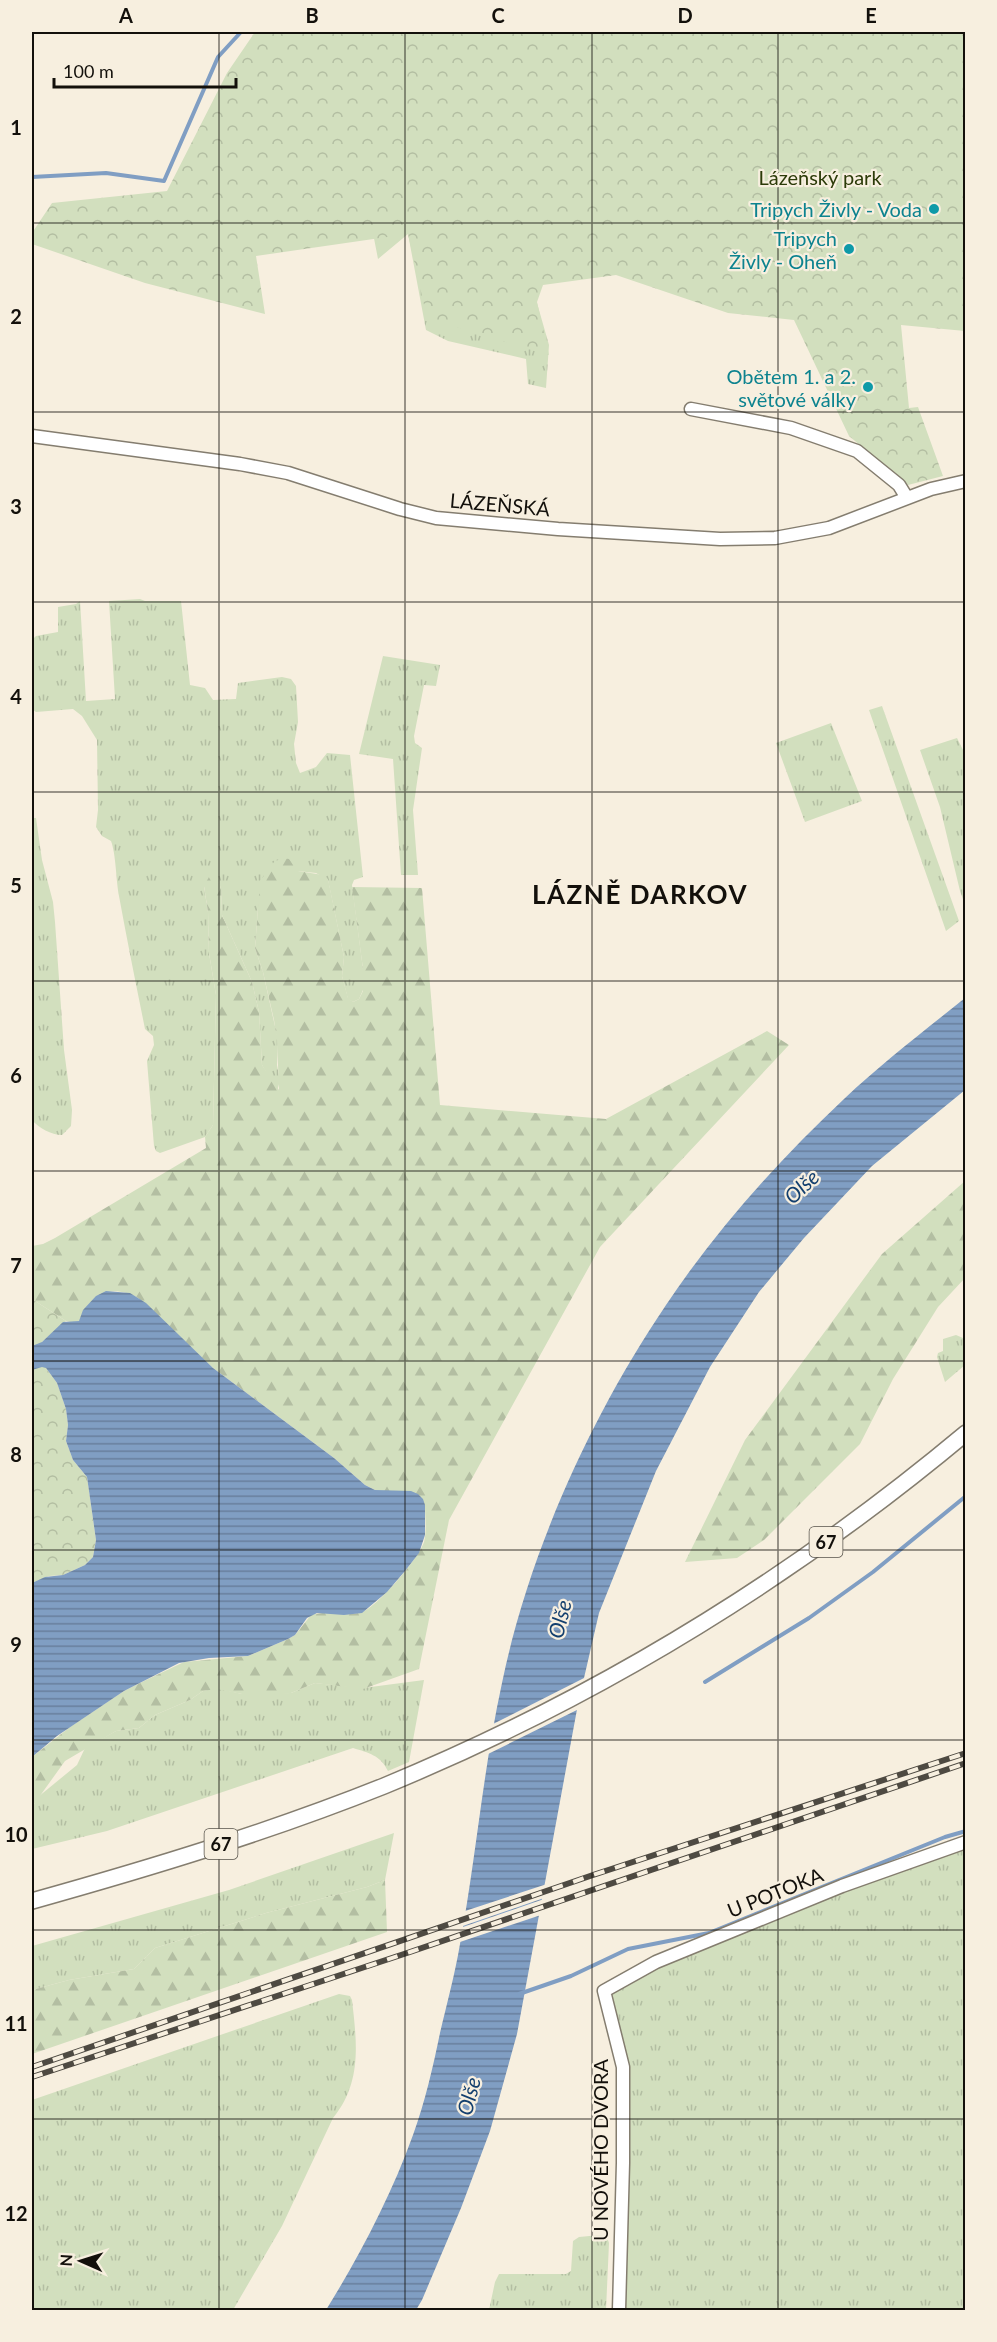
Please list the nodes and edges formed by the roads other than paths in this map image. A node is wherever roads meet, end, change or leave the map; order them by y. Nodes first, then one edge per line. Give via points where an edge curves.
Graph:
1 (691, 410) dead end
2 (32, 436) edge
3 (966, 481) edge
4 (908, 498) junction
5 (966, 1433) edge
6 (966, 1842) edge
7 (32, 1901) edge
8 (604, 1991) joint
9 (618, 2310) edge

1 - 4 street via 791,428 857,451 899,485
2 - 4 street, LÁZEŇSKÁ via 288,473 436,518 558,529 720,539 775,538 829,528
3 - 4 street, LÁZEŇSKÁ
5 - 7 main road, 67 via 838,1534 768,1583 679,1638 532,1719 381,1787 254,1833
6 - 8 street, U POTOKA via 842,1886 667,1957
8 - 9 street, U NOVÉHO DVORA via 623,2067

